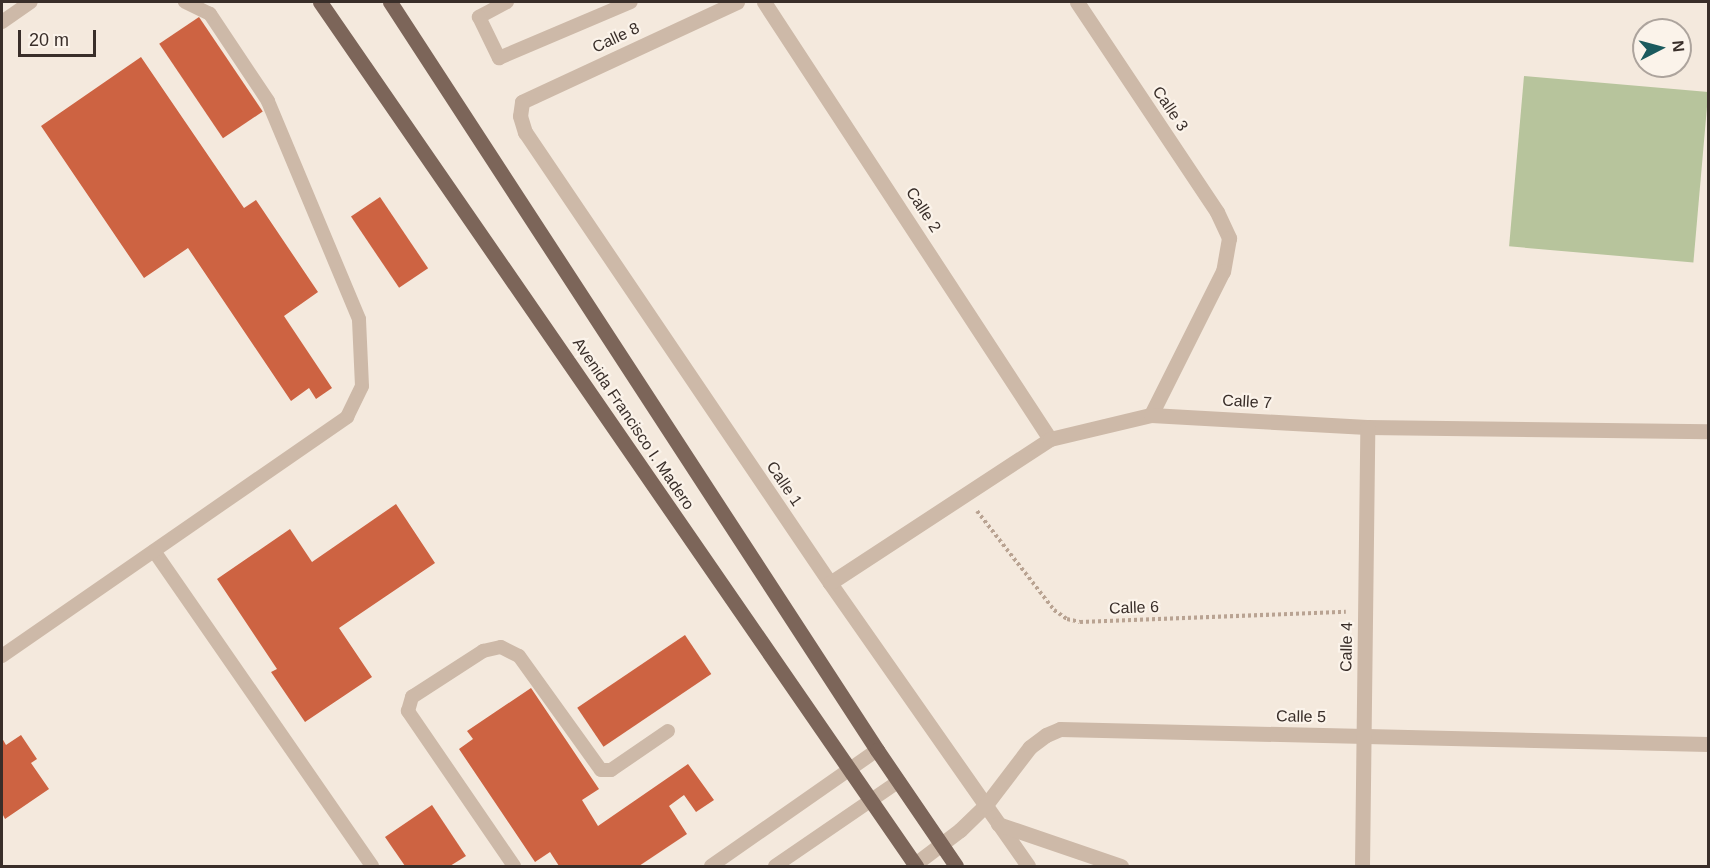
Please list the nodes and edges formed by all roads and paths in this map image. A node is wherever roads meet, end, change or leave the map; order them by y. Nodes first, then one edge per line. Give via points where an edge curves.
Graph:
1 (31, 2) edge
2 (185, 2) edge
3 (320, 2) edge
4 (390, 2) edge
5 (507, 2) edge
6 (631, 2) edge
7 (737, 2) edge
8 (764, 2) edge
9 (1077, 2) edge
10 (2, 22) edge
11 (520, 116) joint
12 (1151, 415) junction
13 (1367, 427) junction
14 (1708, 431) edge
15 (1050, 439) junction
16 (963, 494) junction
17 (154, 550) junction
18 (830, 583) junction
19 (1365, 611) junction
20 (2, 656) edge
21 (668, 731) dead end
22 (1364, 737) junction
23 (1708, 744) edge
24 (877, 750) junction
25 (849, 770) junction
26 (898, 781) junction
27 (870, 801) junction
28 (985, 806) junction
29 (998, 824) junction
30 (941, 845) junction
31 (916, 865) edge
32 (1120, 866) edge
33 (372, 867) edge
34 (514, 867) edge
35 (711, 867) edge
36 (776, 867) edge
37 (956, 867) edge
38 (1029, 867) edge
39 (1132, 867) edge
40 (1362, 867) edge

1 - 10 lane
2 - 17 lane via 210,14 268,101 359,319 362,386 347,417
3 - 25 main road, Avenida Francisco I. Madero
4 - 24 main road, Avenida Francisco I. Madero
5 - 6 lane via 479,17 499,58
7 - 11 street, Calle 8 via 522,102
8 - 15 street, Calle 2
9 - 12 street, Calle 3 via 1217,212 1229,238 1223,271
11 - 18 street, Calle 1 via 525,132
12 - 13 street, Calle 7
12 - 15 street, Calle 7
13 - 14 street, Calle 7
13 - 19 street, Calle 4
15 - 16 street, Calle 7
16 - 18 street, Calle 7
16 - 19 path, Calle 6 via 1054,610 1067,619 1080,622
17 - 20 lane
17 - 33 lane
18 - 28 street, Calle 1
19 - 22 street, Calle 4
21 - 34 lane via 611,770 601,770 519,656 501,647 483,651 412,697 408,711
22 - 23 street, Calle 5
22 - 28 street, Calle 5 via 1060,729 1030,747
22 - 40 street, Calle 4
24 - 25 lane
24 - 26 main road, Avenida Francisco I. Madero
25 - 27 main road, Avenida Francisco I. Madero
25 - 35 lane
26 - 27 lane
26 - 30 main road, Avenida Francisco I. Madero
27 - 31 main road, Avenida Francisco I. Madero
27 - 36 lane
28 - 29 street, Calle 1
28 - 30 street, Calle 5
29 - 32 street
29 - 38 street, Calle 1
30 - 31 street, Calle 5
30 - 37 main road, Avenida Francisco I. Madero
32 - 39 street

